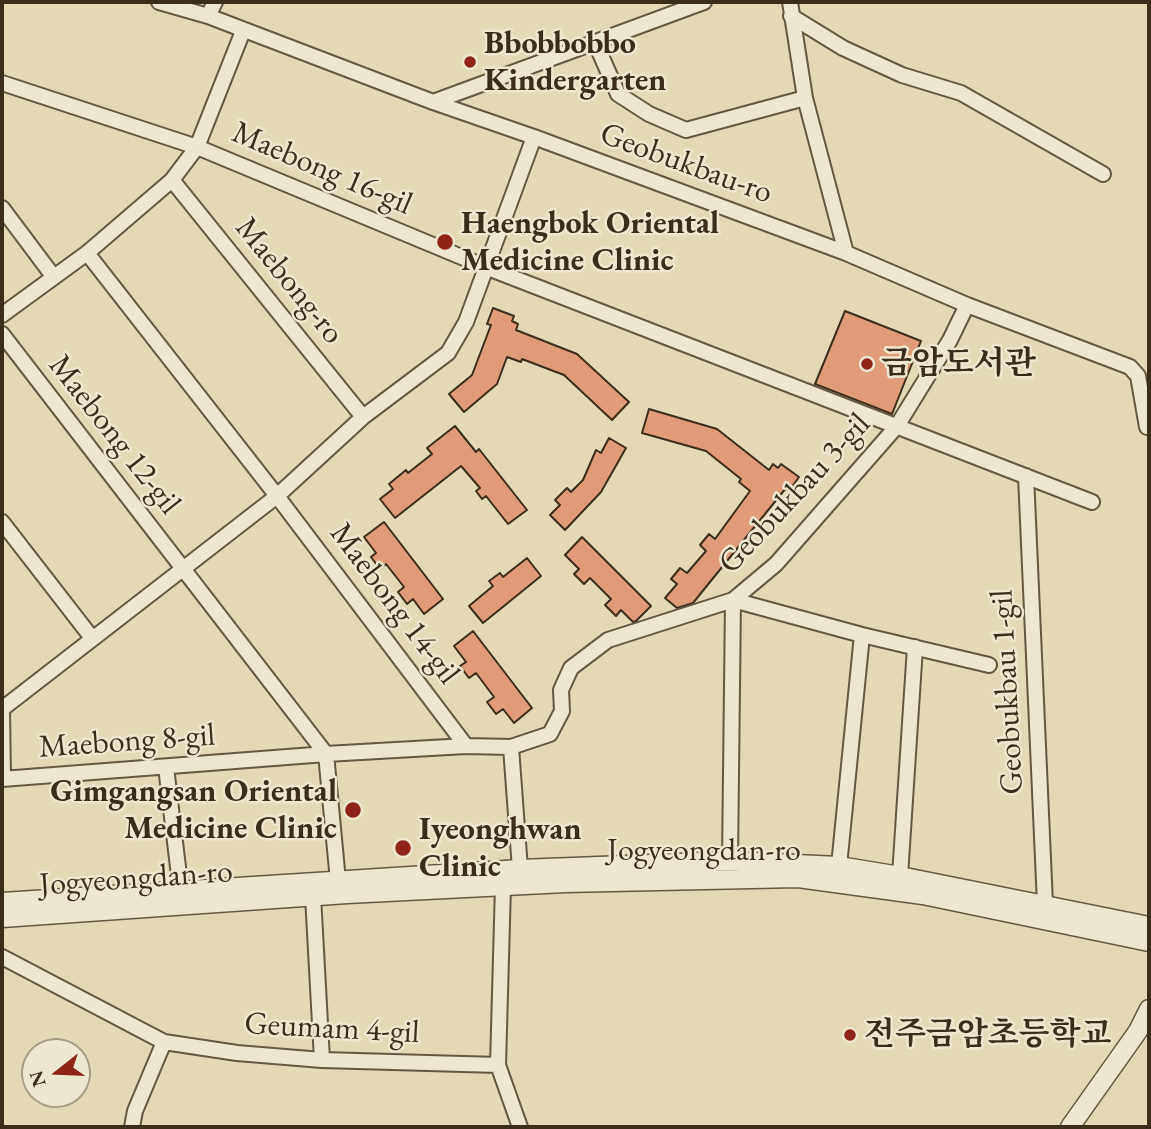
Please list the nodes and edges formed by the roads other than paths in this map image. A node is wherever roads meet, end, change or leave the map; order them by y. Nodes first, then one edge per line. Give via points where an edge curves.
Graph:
1 (159, 2) edge
2 (215, 2) edge
3 (704, 2) edge
4 (790, 9) edge
5 (208, 16) junction
6 (243, 31) junction
7 (595, 42) junction
8 (2, 83) edge
9 (805, 99) junction
10 (433, 102) junction
11 (534, 137) junction
12 (197, 147) junction
13 (1102, 174) dead end
14 (172, 180) junction
15 (2, 208) edge
16 (87, 253) junction
17 (846, 253) junction
18 (488, 268) junction
19 (53, 276) junction
20 (967, 305) junction
21 (2, 315) edge
22 (2, 334) edge
23 (363, 417) junction
24 (897, 426) junction
25 (1147, 427) dead end
26 (1026, 476) junction
27 (277, 496) junction
28 (1092, 502) dead end
29 (2, 522) edge
30 (182, 569) junction
31 (733, 600) junction
32 (862, 635) junction
33 (92, 638) junction
34 (915, 647) junction
35 (989, 665) dead end
36 (2, 709) edge
37 (466, 746) junction
38 (511, 747) junction
39 (326, 754) junction
40 (166, 767) junction
41 (2, 779) edge
42 (730, 861) junction
43 (839, 866) junction
44 (520, 869) junction
45 (900, 876) junction
46 (338, 881) junction
47 (503, 886) junction
48 (181, 892) junction
49 (313, 897) junction
50 (2, 902) edge
51 (1045, 904) junction
52 (2, 918) edge
53 (1149, 926) edge
54 (1149, 942) edge
55 (2, 957) edge
56 (1149, 1009) edge
57 (1143, 1036) edge
58 (164, 1042) junction
59 (322, 1060) junction
60 (498, 1065) junction
61 (132, 1127) edge
62 (520, 1127) edge
63 (1070, 1127) edge

1 - 5 street, Geobukbau-ro
2 - 5 street
3 - 7 street
4 - 9 street
4 - 13 street via 844,48 902,75 961,93
5 - 6 street, Geobukbau-ro
6 - 10 street, Geobukbau-ro
6 - 12 street
7 - 9 street via 618,94 686,130
7 - 10 street
8 - 12 street, Maebong 16-gil
9 - 17 street
10 - 11 street, Geobukbau-ro
11 - 17 street, Geobukbau-ro
11 - 18 street
12 - 14 street
12 - 18 street, Maebong 16-gil
14 - 16 street
14 - 23 street, Maebong-ro
15 - 19 street
16 - 19 street
16 - 27 street, Maebong 14-gil
17 - 20 street, Geobukbau-ro
18 - 23 street via 448,352
18 - 24 street, Maebong 16-gil
19 - 21 street
20 - 24 street, Geobukbau 3-gil
20 - 25 street, Geobukbau-ro via 1130,368 1138,376
22 - 30 street, Maebong 12-gil
23 - 27 street
24 - 26 street, Maebong 16-gil
24 - 31 street, Geobukbau 3-gil via 776,564
26 - 28 street, Maebong 16-gil
26 - 51 street, Geobukbau 1-gil
27 - 30 street
27 - 37 street, Maebong 14-gil
29 - 33 street
30 - 33 street
30 - 39 street, Maebong 12-gil
31 - 32 street, Geobukbau 3-gil
31 - 38 street, Geobukbau 3-gil via 608,640 571,668 561,690 562,711 550,734
31 - 42 street
32 - 34 street, Geobukbau 3-gil
32 - 43 street
33 - 36 street, Maebong 8-gil
34 - 35 street, Geobukbau 3-gil
34 - 45 street
36 - 41 street, Maebong 8-gil
37 - 38 street
37 - 39 street
38 - 44 street
39 - 40 street, Maebong 8-gil
39 - 46 street
40 - 41 street, Maebong 8-gil
40 - 48 street, Jogyeongdan-ro
42 - 43 street, Jogyeongdan-ro
42 - 44 street, Jogyeongdan-ro
43 - 45 street, Jogyeongdan-ro
44 - 46 street, Jogyeongdan-ro
44 - 47 street
45 - 51 street, Jogyeongdan-ro
46 - 48 street, Jogyeongdan-ro
47 - 49 street, Jogyeongdan-ro
47 - 54 street, Jogyeongdan-ro via 799,878 923,895
47 - 60 street
48 - 50 street, Jogyeongdan-ro
49 - 52 street, Jogyeongdan-ro
49 - 59 street
51 - 53 street, Jogyeongdan-ro
55 - 58 street, Geumam 4-gil
56 - 57 street
57 - 63 street
58 - 59 street, Geumam 4-gil
58 - 61 street
59 - 60 street, Geumam 4-gil
60 - 62 street

